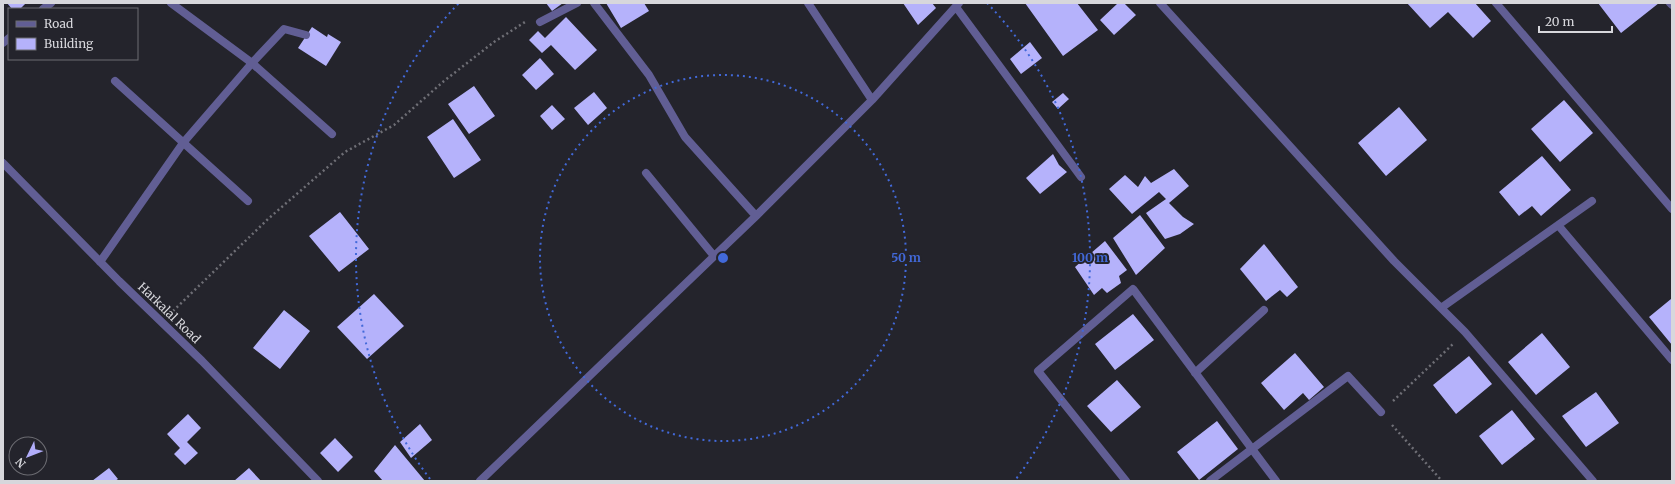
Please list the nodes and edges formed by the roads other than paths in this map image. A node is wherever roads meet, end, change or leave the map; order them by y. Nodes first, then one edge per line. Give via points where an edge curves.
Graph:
1 (170, 3) edge
2 (577, 3) edge
3 (594, 3) edge
4 (808, 3) edge
5 (1160, 3) edge
6 (1496, 3) edge
7 (958, 5) edge
8 (540, 22) road end
9 (306, 35) dead end
10 (252, 62) junction
11 (115, 80) dead end
12 (872, 100) junction
13 (332, 134) dead end
14 (184, 143) junction
15 (3, 163) edge
16 (646, 173) dead end
17 (1081, 177) dead end
18 (248, 201) dead end
19 (1592, 201) dead end
20 (1672, 209) edge
21 (756, 216) junction
22 (1558, 225) junction
23 (714, 256) junction
24 (100, 262) junction
25 (1441, 308) junction
26 (1264, 310) dead end
27 (1672, 360) edge
28 (1195, 373) junction
29 (1381, 412) road end
30 (1252, 449) junction
31 (318, 481) edge
32 (480, 481) edge
33 (1126, 481) edge
34 (1210, 481) edge
35 (1276, 481) edge
36 (1593, 481) edge

1 - 10 street
2 - 8 street
3 - 21 street via 650,75 685,137
4 - 12 street
5 - 25 street via 1394,261
6 - 20 street
7 - 12 street
7 - 17 street
9 - 10 street via 284,29
10 - 13 street
10 - 14 street
11 - 14 street
12 - 21 street
14 - 18 street
14 - 24 street
15 - 24 street, Harkalal Road
16 - 23 street
19 - 22 street
21 - 23 street
22 - 25 street
22 - 27 street
23 - 32 street
24 - 31 street, Harkalal Road via 202,361
25 - 36 street via 1465,332
26 - 28 street
28 - 30 street
28 - 33 street via 1133,289 1038,371
29 - 30 street via 1348,376
30 - 34 street
30 - 35 street

